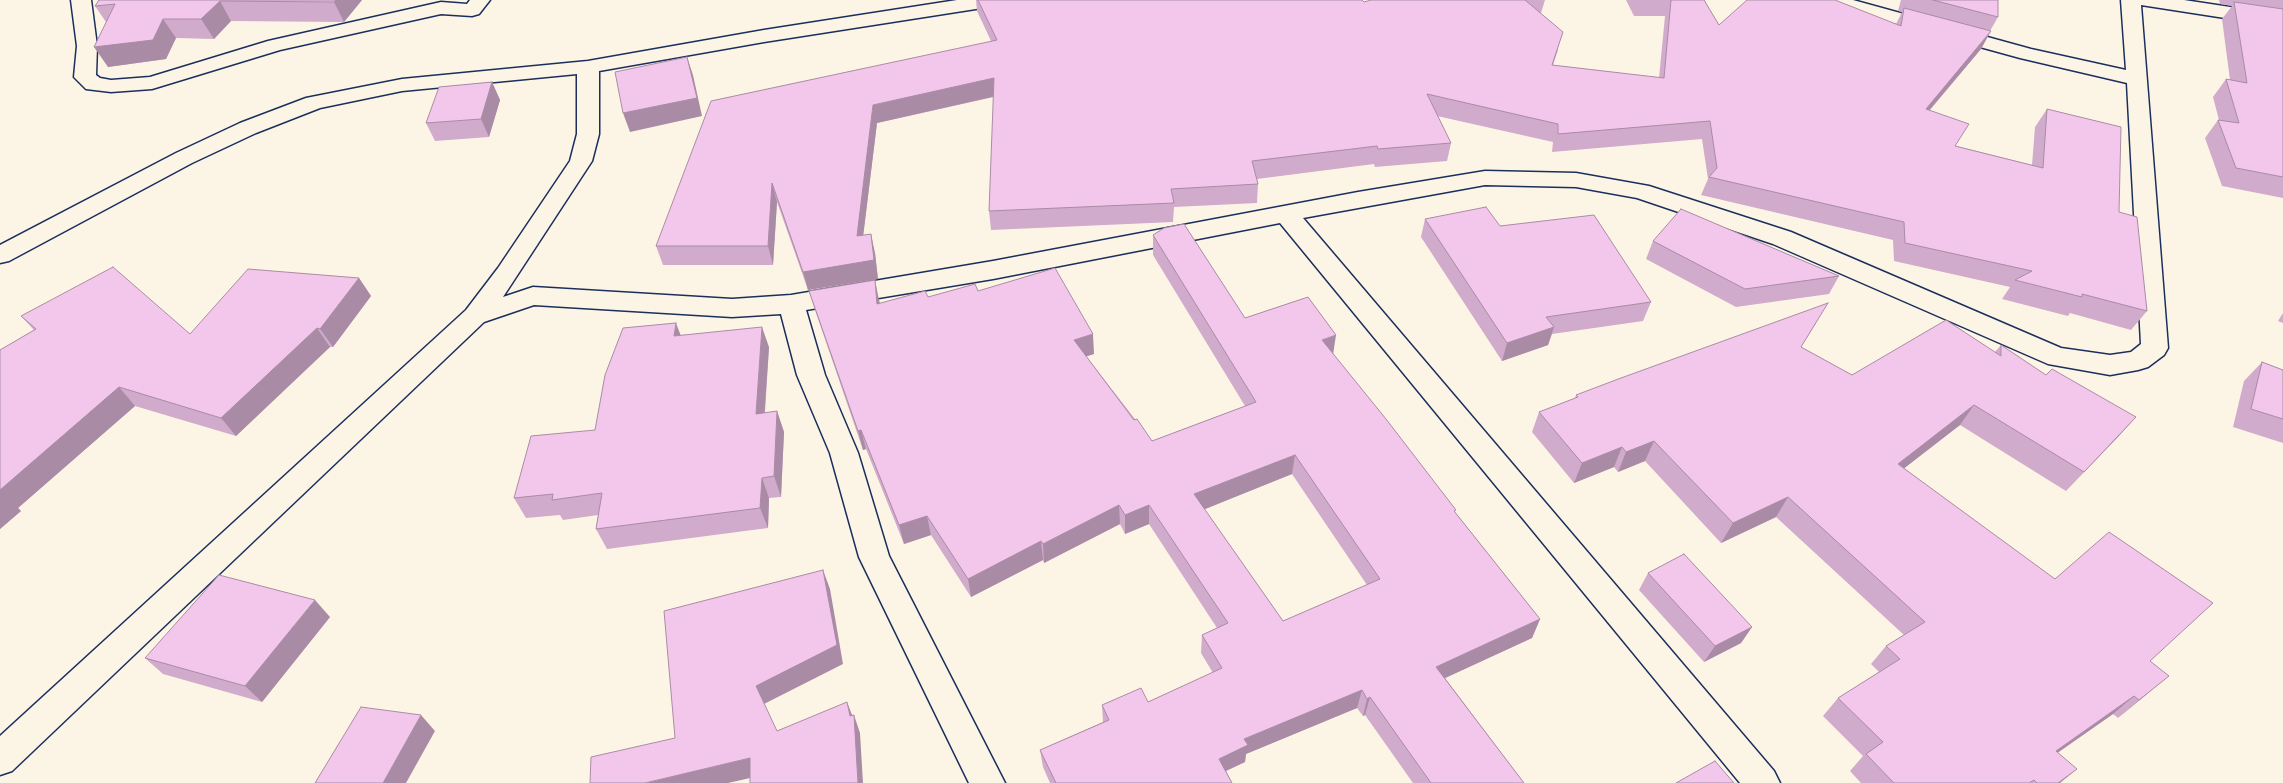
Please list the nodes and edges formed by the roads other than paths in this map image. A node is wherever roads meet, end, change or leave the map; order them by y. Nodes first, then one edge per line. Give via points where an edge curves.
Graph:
1 (81, 0) edge
2 (480, 0) edge
3 (995, 0) edge
4 (1831, 0) edge
5 (2131, 0) edge
6 (2145, 0) edge
7 (2283, 21) edge
8 (588, 67) junction
9 (2137, 79) junction
10 (1286, 214) junction
11 (0, 255) edge
12 (507, 274) junction
13 (534, 296) junction
14 (790, 304) junction
15 (475, 316) junction
16 (0, 759) edge
17 (987, 783) edge
18 (1762, 783) edge

1 - 2 street via 87,46 85,77 94,84 111,86 152,83 275,44 441,8 472,10
3 - 8 street
4 - 9 street via 2027,54
5 - 9 street
6 - 7 street
8 - 11 street via 402,85 314,102 184,158
8 - 12 street via 588,134 581,161
9 - 10 street via 2155,348 2138,360 2110,365 2056,357 1782,238 1641,191 1576,180 1485,178
10 - 14 street
10 - 18 street
12 - 13 street
12 - 15 street
13 - 14 street via 732,308
13 - 15 street
14 - 17 street via 811,375 844,453 874,557
15 - 16 street

